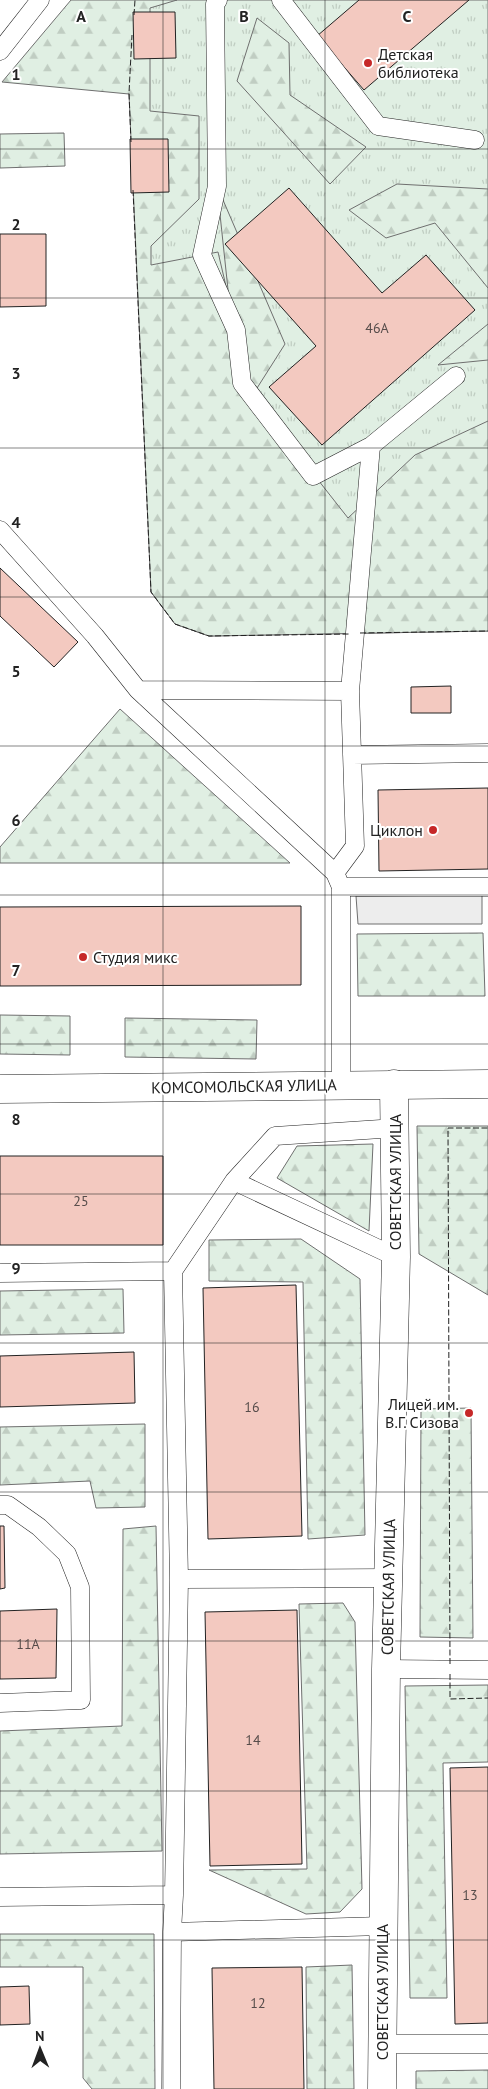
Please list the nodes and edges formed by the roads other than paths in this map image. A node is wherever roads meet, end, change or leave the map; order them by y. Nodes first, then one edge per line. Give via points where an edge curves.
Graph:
1 (40, 0) edge
2 (218, 0) edge
3 (281, 0) edge
4 (0, 51) edge
5 (475, 140) dead end
6 (456, 376) dead end
7 (371, 446) junction
8 (0, 530) edge
9 (138, 690) junction
10 (350, 691) junction
11 (488, 753) edge
12 (352, 755) junction
13 (338, 880) junction
14 (488, 887) edge
15 (394, 1084) junction
16 (488, 1084) edge
17 (341, 1085) junction
18 (0, 1089) edge
19 (396, 1128) junction
20 (234, 1181) junction
21 (396, 1257) junction
22 (173, 1271) junction
23 (0, 1273) edge
24 (0, 1505) edge
25 (388, 1578) junction
26 (178, 1579) junction
27 (386, 1669) junction
28 (488, 1670) edge
29 (0, 1703) edge
30 (174, 1895) junction
31 (0, 1897) edge
32 (382, 1926) junction
33 (172, 1932) junction
34 (382, 2044) junction
35 (488, 2044) edge
36 (171, 2089) edge
37 (382, 2089) edge

1 - 4 lane
2 - 7 lane via 214,4 217,186 202,255 236,330 242,383 313,476
3 - 5 lane via 378,126
6 - 7 lane
7 - 10 lane
8 - 9 lane via 95,636
9 - 10 lane
9 - 13 lane
10 - 12 lane
11 - 12 lane
12 - 13 lane via 354,846
13 - 14 lane
13 - 17 lane
15 - 16 street, КОМСОМОЛЬСКАЯ УЛИЦА
15 - 17 street, КОМСОМОЛЬСКАЯ УЛИЦА
15 - 19 street, СОВЕТСКАЯ УЛИЦА
17 - 18 street, КОМСОМОЛЬСКАЯ УЛИЦА
19 - 20 lane via 275,1136
19 - 21 street, СОВЕТСКАЯ УЛИЦА
20 - 21 lane
20 - 22 lane
21 - 25 street, СОВЕТСКАЯ УЛИЦА
22 - 23 lane
22 - 26 lane
24 - 29 lane via 8,1505 39,1527 67,1554 80,1588 81,1681 81,1700
25 - 26 lane
25 - 27 street, СОВЕТСКАЯ УЛИЦА
26 - 30 lane
27 - 28 lane
27 - 32 street, СОВЕТСКАЯ УЛИЦА
30 - 31 lane
30 - 33 lane
32 - 33 lane
32 - 34 street, СОВЕТСКАЯ УЛИЦА
33 - 36 lane
34 - 35 lane
34 - 37 street, СОВЕТСКАЯ УЛИЦА

